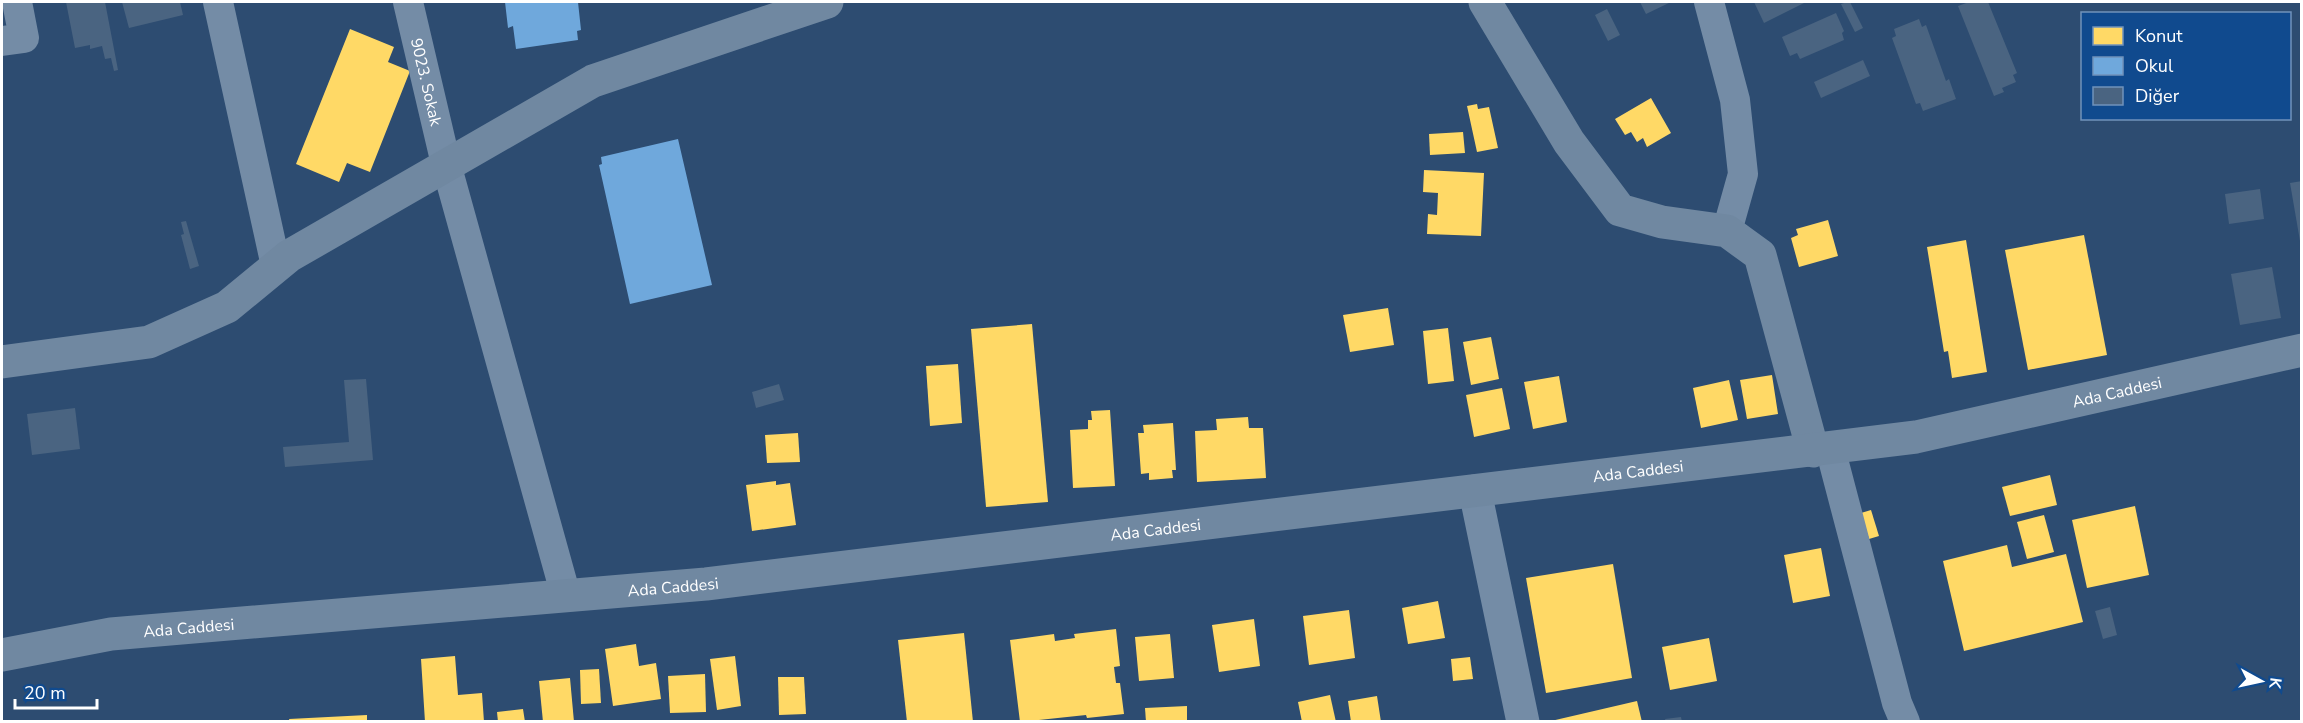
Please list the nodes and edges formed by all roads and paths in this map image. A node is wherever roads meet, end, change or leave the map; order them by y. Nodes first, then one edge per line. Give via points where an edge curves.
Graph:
1 (17, 2) edge
2 (218, 2) edge
3 (408, 2) edge
4 (827, 2) edge
5 (1485, 2) edge
6 (1708, 2) edge
7 (2, 41) edge
8 (446, 164) junction
9 (1727, 231) junction
10 (276, 266) junction
11 (2301, 350) edge
12 (2, 362) edge
13 (1821, 449) junction
14 (1475, 491) junction
15 (566, 596) junction
16 (2, 655) edge
17 (1523, 722) edge
18 (1905, 722) edge

1 - 7 street via 24,38
2 - 10 street
3 - 8 street, 9023. Sokak
4 - 8 main road via 593,81
5 - 9 main road via 1569,142 1620,210 1662,222
6 - 9 street via 1734,100 1743,174
8 - 10 main road
8 - 15 street, 9023. Sokak
9 - 13 main road via 1761,255
10 - 12 main road via 227,308 149,342
11 - 13 main road, Ada Caddesi via 1916,437
13 - 14 main road, Ada Caddesi
13 - 18 street
14 - 15 main road, Ada Caddesi via 706,584
14 - 17 street
15 - 16 main road, Ada Caddesi via 111,634

